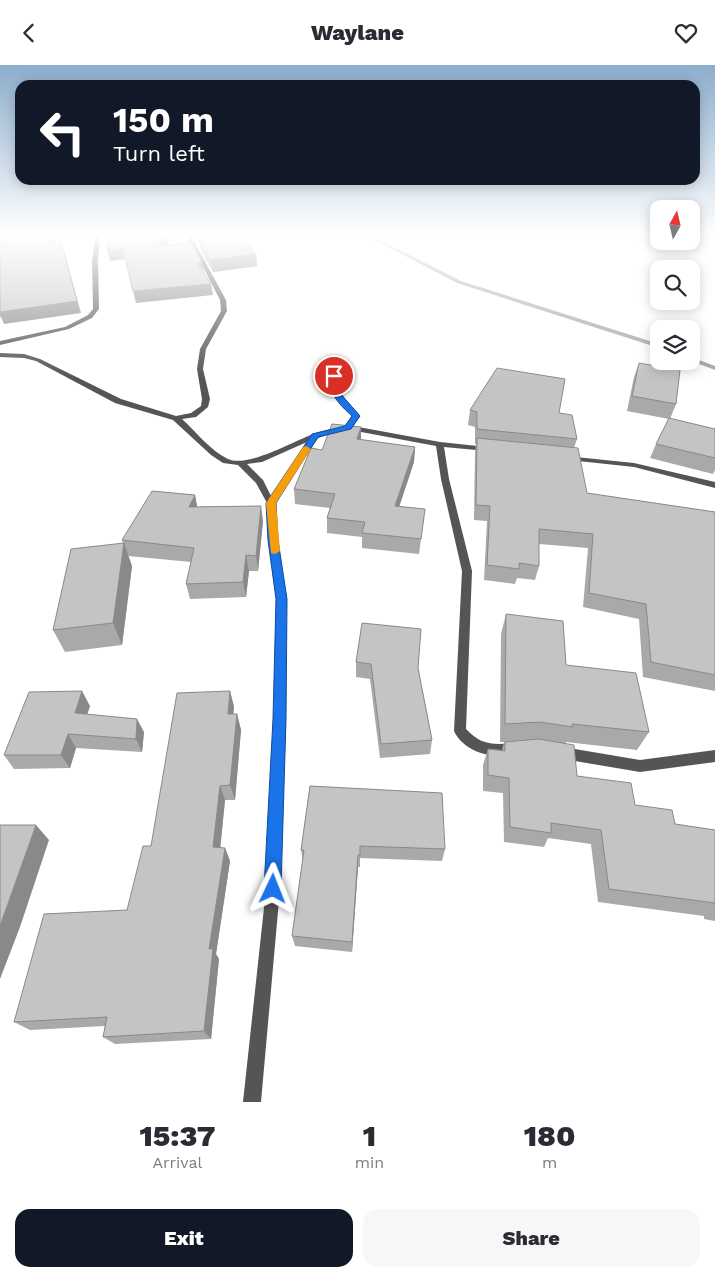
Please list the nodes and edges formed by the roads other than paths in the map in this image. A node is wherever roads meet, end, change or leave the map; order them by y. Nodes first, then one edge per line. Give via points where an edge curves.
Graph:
1 (95, 282) edge
2 (213, 282) edge
3 (0, 343) edge
4 (0, 355) edge
5 (334, 376) dead end
6 (176, 418) junction
7 (348, 427) junction
8 (315, 436) junction
9 (440, 444) junction
10 (496, 450) edge
11 (561, 457) edge
12 (240, 463) junction
13 (715, 485) edge
14 (271, 503) junction
15 (524, 748) edge
16 (550, 751) edge
17 (715, 756) edge
18 (252, 1102) edge

1 - 3 street via 96,309 93,315 73,325
2 - 6 street via 224,311 203,349 200,369 206,399 204,407 193,415
4 - 6 street via 38,360 118,401
5 - 7 street via 335,392 356,416
6 - 12 street via 214,453 226,461
7 - 8 street
7 - 9 street
8 - 12 street via 260,460
8 - 14 street
9 - 10 street
9 - 15 street via 467,571 460,731 469,742 490,751
11 - 13 street via 634,465
12 - 14 street via 260,482
14 - 18 street via 282,599 280,719 273,889
16 - 17 street via 640,766

